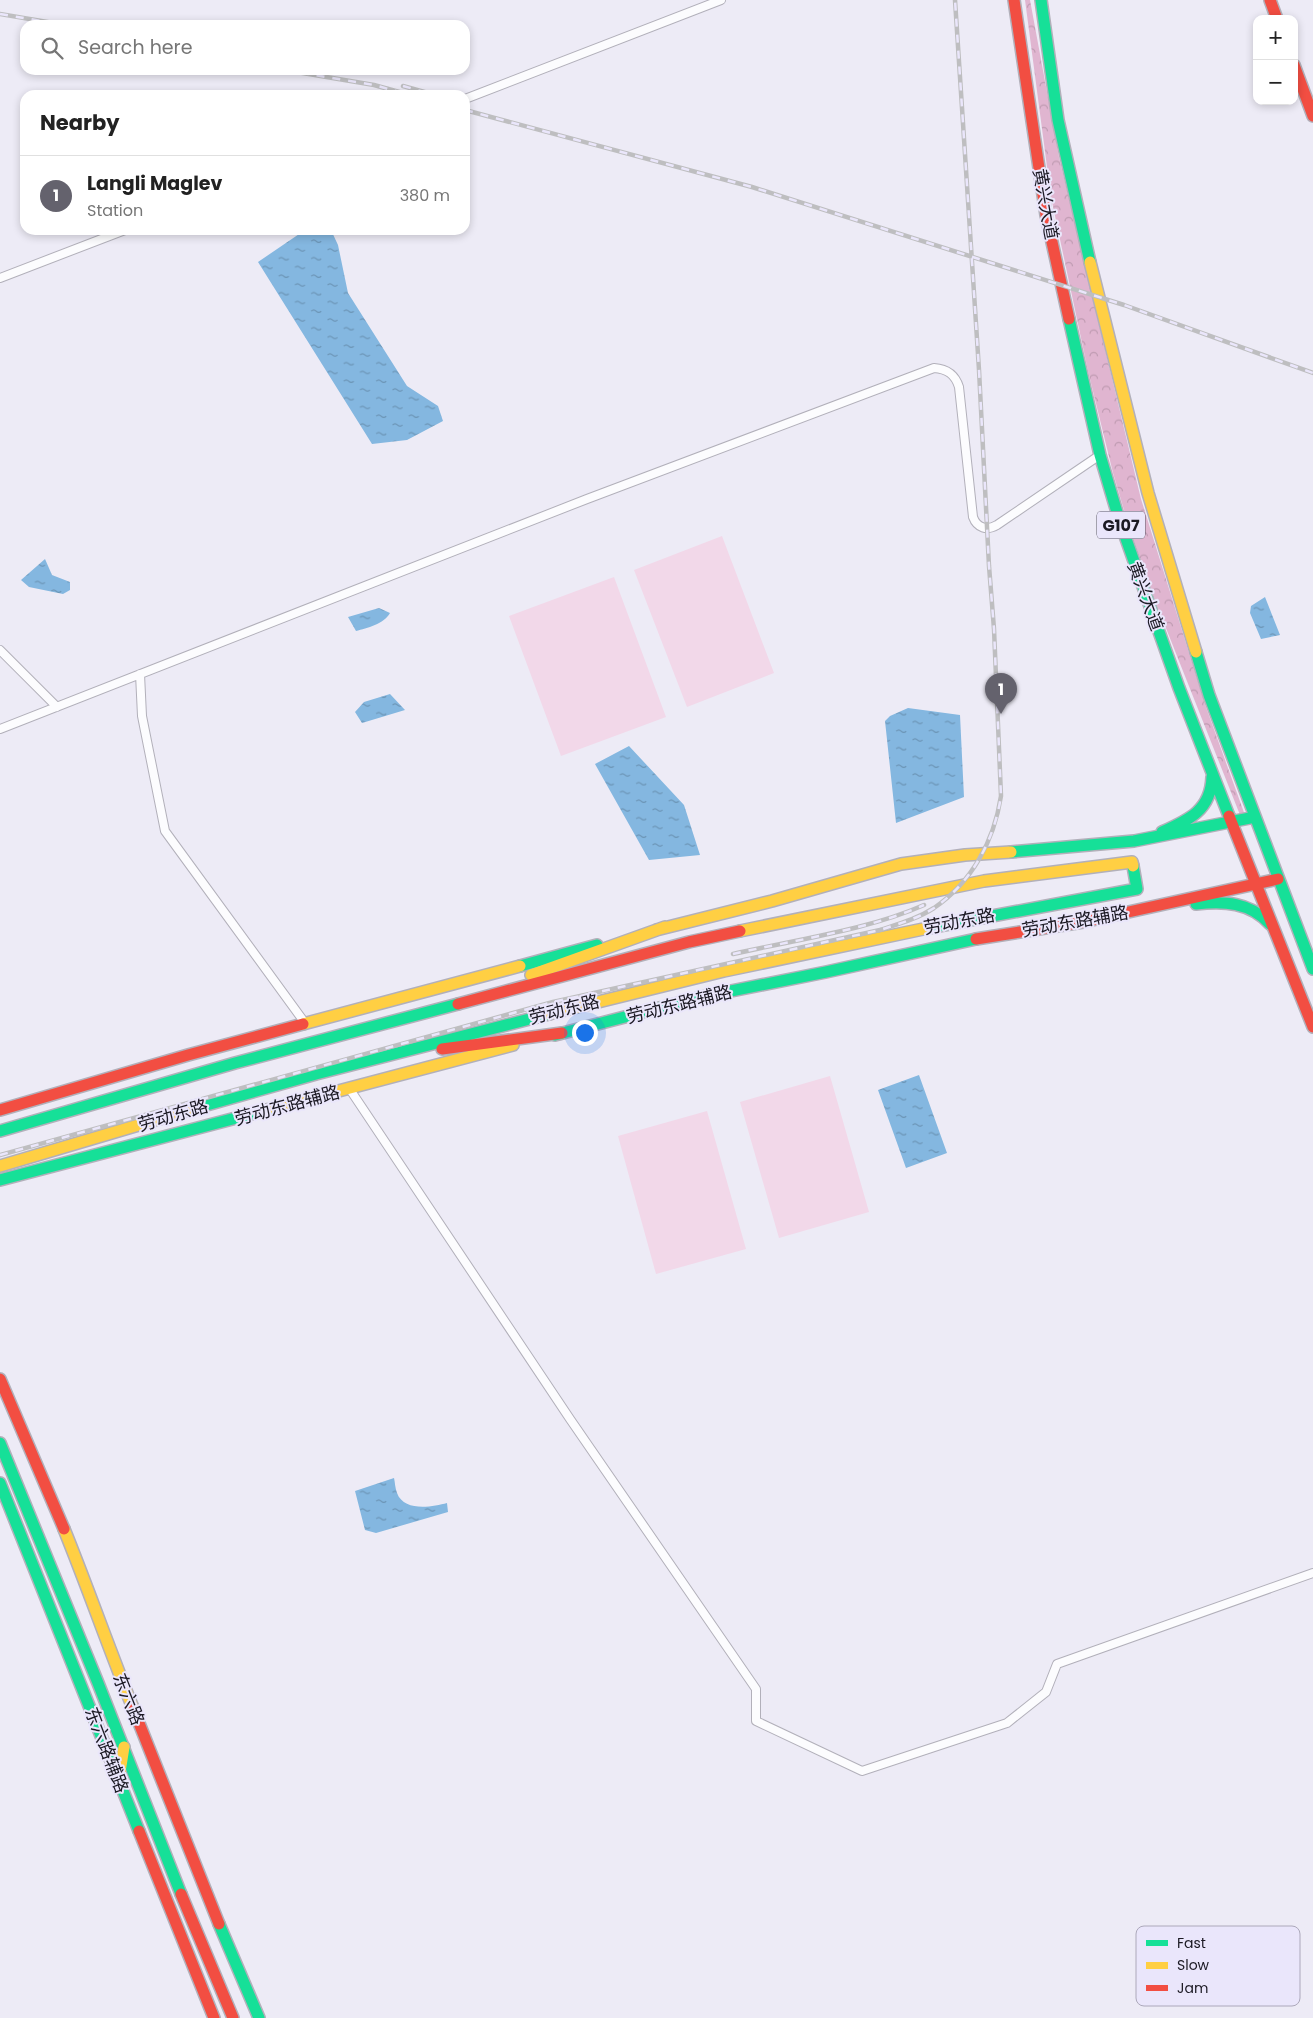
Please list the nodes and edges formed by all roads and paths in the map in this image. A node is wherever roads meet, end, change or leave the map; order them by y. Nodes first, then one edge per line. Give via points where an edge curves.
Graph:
1 (721, 0) edge
2 (1014, 0) edge
3 (1041, 0) edge
4 (1270, 0) edge
5 (1276, 15) edge
6 (1298, 76) edge
7 (470, 97) edge
8 (1313, 116) edge
9 (113, 235) edge
10 (0, 278) edge
11 (1100, 455) junction
12 (0, 650) edge
13 (140, 674) junction
14 (57, 707) junction
15 (0, 729) edge
16 (1212, 773) junction
17 (1255, 817) junction
18 (1231, 822) junction
19 (1134, 841) junction
20 (1278, 879) junction
21 (1257, 884) junction
22 (1115, 915) junction
23 (665, 928) junction
24 (1276, 932) junction
25 (1313, 969) edge
26 (396, 1020) junction
27 (305, 1023) junction
28 (1313, 1027) edge
29 (562, 1033) junction
30 (314, 1075) junction
31 (349, 1088) junction
32 (0, 1110) edge
33 (0, 1131) edge
34 (0, 1166) edge
35 (0, 1180) edge
36 (0, 1379) edge
37 (0, 1443) edge
38 (0, 1483) edge
39 (1313, 1573) edge
40 (124, 1748) junction
41 (118, 1778) junction
42 (214, 2018) edge
43 (233, 2018) edge
44 (259, 2018) edge

1 - 7 street
2 - 11 main road, 黄兴大道 / G107 via 1046,215
3 - 17 main road, 黄兴大道 / G107 via 1058,120 1083,236 1148,493 1209,695
4 - 5 main road
6 - 8 main road
9 - 10 street
11 - 13 street via 997,525 983,528 973,517 957,380 948,371 934,368 587,499
11 - 16 main road, 黄兴大道 / G107 via 1119,519
12 - 14 street
13 - 14 street
13 - 27 street via 142,716 165,831
14 - 15 street
16 - 18 main road, 黄兴大道 / G107
16 - 19 main road via 1211,794 1199,812 1160,833
17 - 18 main road
17 - 20 main road, 黄兴大道 / G107
18 - 19 main road
18 - 21 main road, 黄兴大道 / G107
19 - 23 main road via 965,855 902,864
20 - 21 main road, 劳动东路辅路
20 - 25 main road, 黄兴大道 / G107
21 - 22 main road, 劳动东路辅路
21 - 24 main road, 黄兴大道 / G107
22 - 24 main road via 1215,902 1236,903 1259,912
22 - 29 main road, 劳动东路辅路 via 961,941 706,996
23 - 26 main road
23 - 27 main road
24 - 28 main road, 黄兴大道 / G107
26 - 30 main road, 劳动东路 via 761,926 984,881 1132,862 1137,889 948,923 688,979
26 - 33 main road, 劳动东路
27 - 32 main road
29 - 30 main road via 460,1046
29 - 31 main road, 劳动东路辅路
30 - 34 main road, 劳动东路
31 - 35 main road, 劳动东路辅路
31 - 39 street via 756,1690 756,1721 862,1771 1007,1723 1046,1692 1057,1664
36 - 44 main road, 东六路
37 - 40 main road, 东六路
38 - 41 main road, 东六路辅路
40 - 41 main road
40 - 43 main road, 东六路
41 - 42 main road, 东六路辅路

